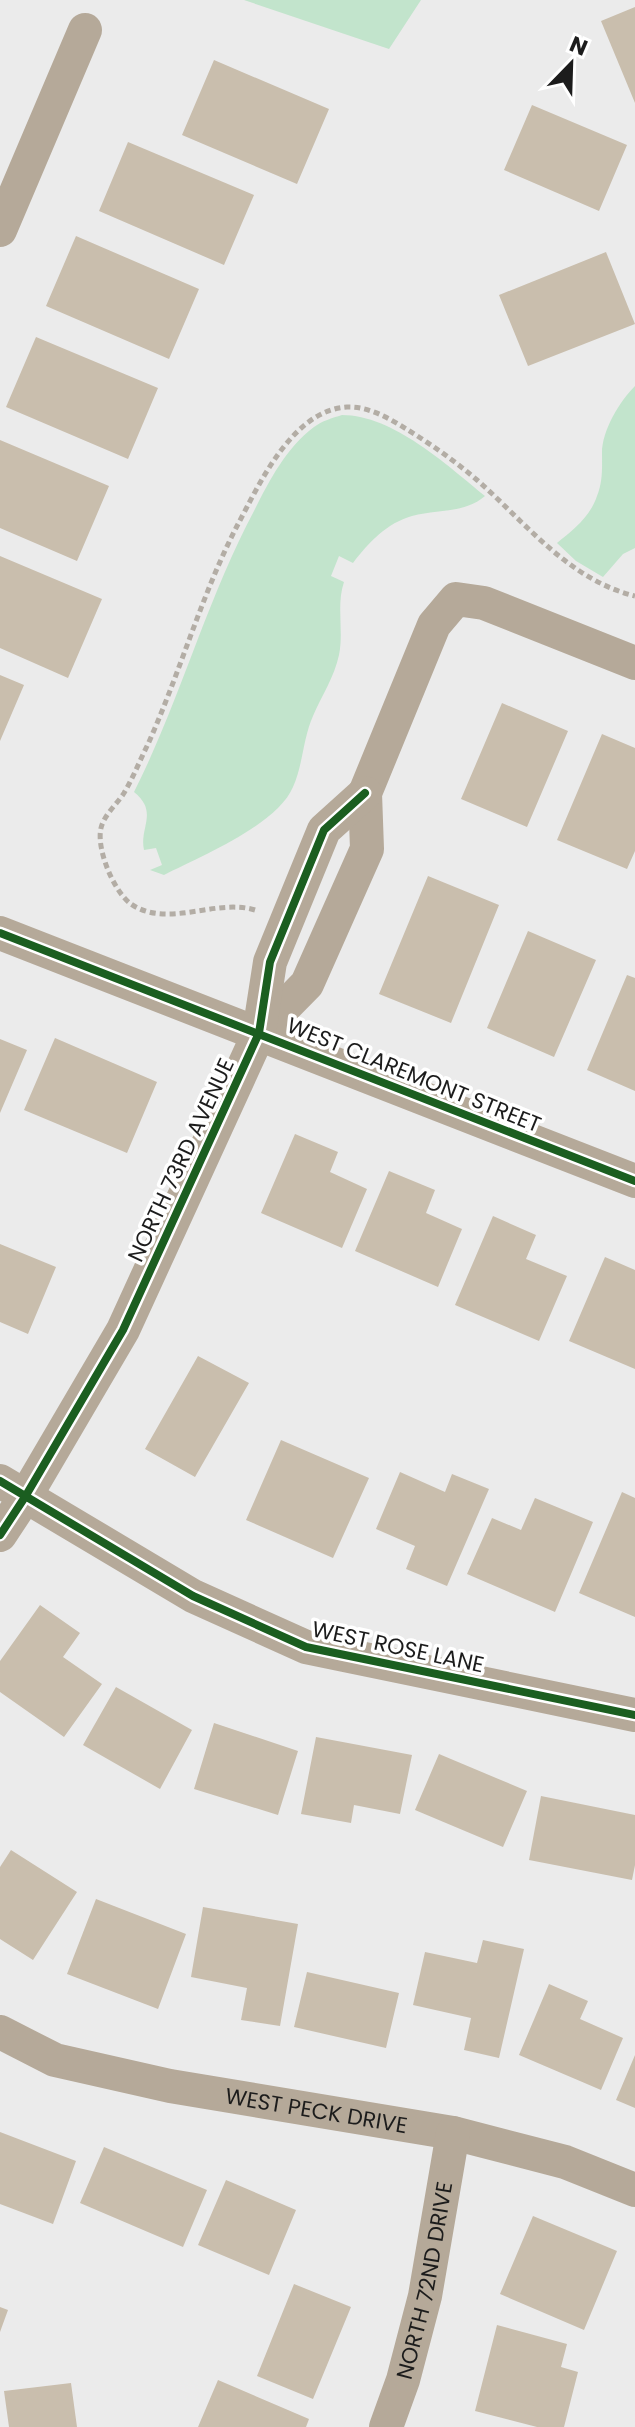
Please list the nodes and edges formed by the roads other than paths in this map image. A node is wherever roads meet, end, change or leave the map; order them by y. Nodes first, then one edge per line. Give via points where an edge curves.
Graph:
1 (85, 30) dead end
2 (0, 230) edge
3 (635, 663) edge
4 (365, 793) junction
5 (0, 933) edge
6 (259, 1033) junction
7 (635, 1181) edge
8 (13, 1489) edge
9 (0, 1535) edge
10 (635, 1715) edge
11 (0, 2032) edge
12 (453, 2133) junction
13 (635, 2190) edge
14 (386, 2427) edge

1 - 2 street
3 - 4 street, NORTH 73RD AVENUE via 484,603 456,599 434,625
4 - 6 street, NORTH 73RD AVENUE via 324,830 270,962
4 - 6 street, NORTH 73RD AVENUE via 367,849 361,863 307,984
5 - 6 street, WEST CLAREMONT STREET
6 - 7 street, WEST CLAREMONT STREET
6 - 8 street, NORTH 73RD AVENUE via 123,1330
8 - 9 street, NORTH 73RD AVENUE
8 - 10 street, WEST ROSE LANE via 193,1596 306,1647
11 - 12 street, WEST PECK DRIVE via 55,2060
12 - 13 street, WEST PECK DRIVE via 565,2162
12 - 14 street, NORTH 72ND DRIVE via 425,2296

